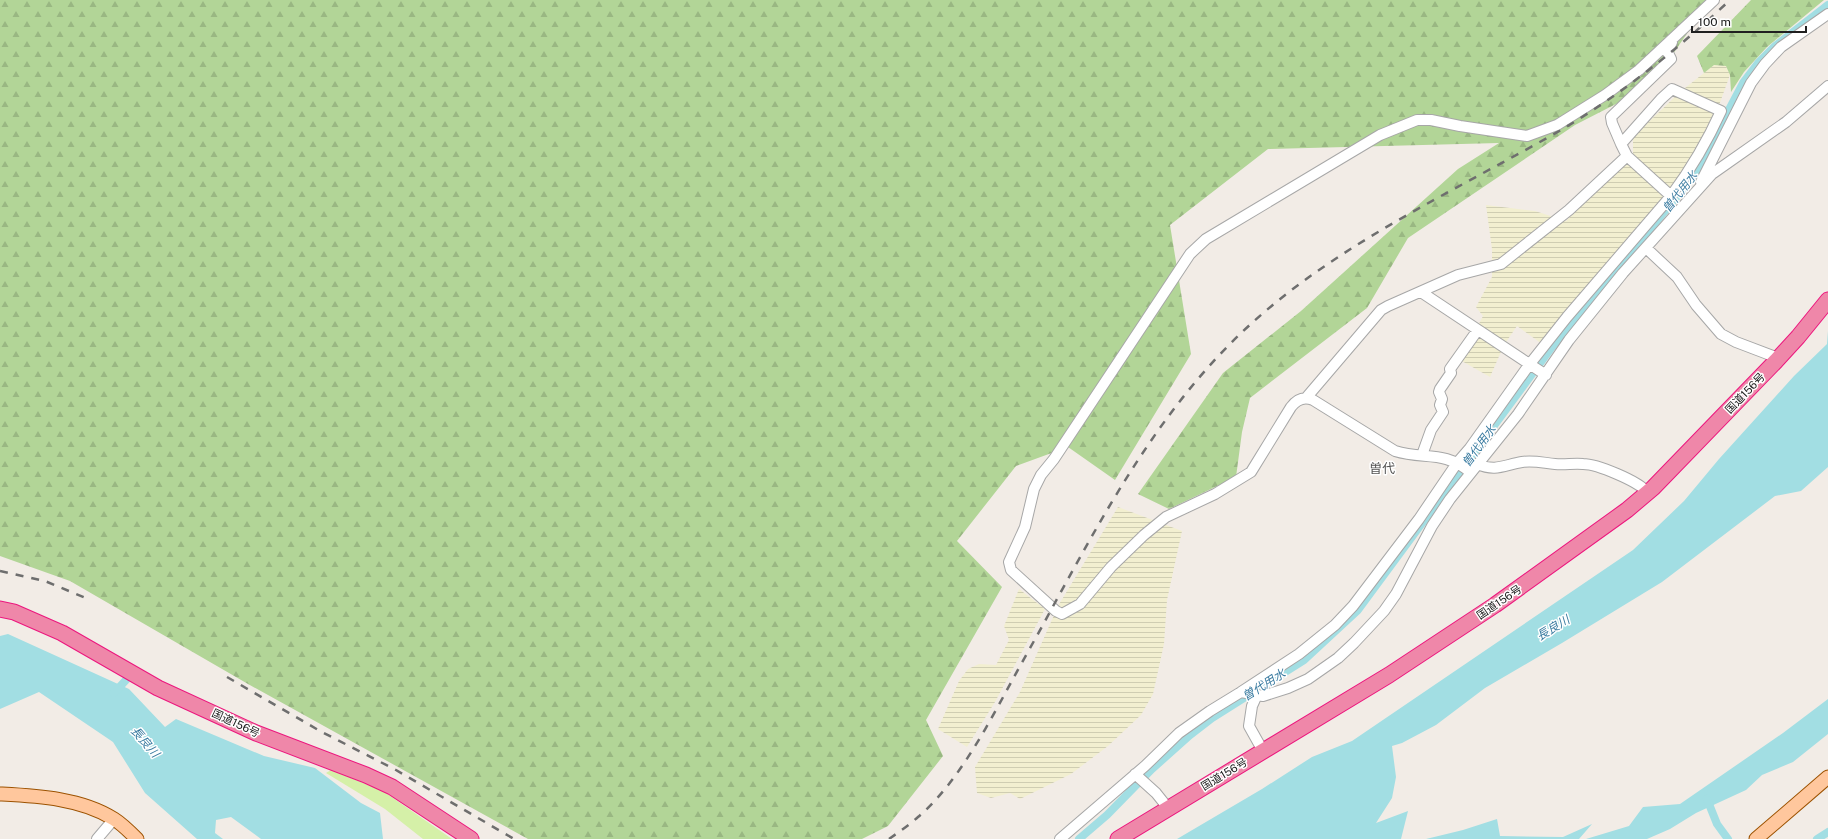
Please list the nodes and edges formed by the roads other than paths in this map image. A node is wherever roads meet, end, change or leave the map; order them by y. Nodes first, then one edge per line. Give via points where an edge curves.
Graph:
1 (1714, 0) edge
2 (1828, 14) edge
3 (1676, 36) junction
4 (1828, 86) edge
5 (1621, 144) junction
6 (1627, 156) junction
7 (1699, 187) junction
8 (1671, 196) junction
9 (1660, 220) junction
10 (1646, 248) junction
11 (1600, 289) junction
12 (1421, 292) junction
13 (1828, 300) edge
14 (1477, 331) junction
15 (1778, 358) junction
16 (1537, 369) junction
17 (1306, 398) junction
18 (1422, 455) junction
19 (1477, 464) junction
20 (1464, 467) junction
21 (1647, 492) junction
22 (1425, 523) junction
23 (7, 610) edge
24 (1249, 694) junction
25 (1263, 751) junction
26 (1828, 777) edge
27 (1140, 778) junction
28 (0, 794) edge
29 (1168, 808) junction
30 (114, 819) junction
31 (97, 839) edge
32 (137, 839) edge
33 (471, 839) edge
34 (1060, 839) edge
35 (1118, 839) edge
36 (1756, 839) edge

1 - 3 street
2 - 7 street via 1782,47 1750,83
3 - 5 street via 1667,51 1671,58 1611,117
3 - 17 street via 1639,70 1605,95 1556,125 1527,136 1431,120 1417,120 1380,135 1206,239 1190,254 1054,459 1040,475 1025,527 1010,557 1011,570 1062,614 1080,604 1111,568 1166,517 1215,494 1251,472 1291,407 1297,401
4 - 7 street via 1786,122 1712,174
5 - 6 street
5 - 8 street via 1672,90 1721,111 1696,162
6 - 8 street
6 - 12 street via 1569,210 1501,264 1458,275
7 - 9 street
8 - 9 street
9 - 10 street
9 - 11 street
10 - 11 street
10 - 15 street via 1677,277 1696,305 1721,334
11 - 16 street
11 - 16 street via 1569,340
12 - 14 street
12 - 17 street via 1388,306 1373,317
13 - 15 highway, 国道156号
14 - 16 street
14 - 18 street via 1450,369 1451,373 1440,389 1440,405 1443,412 1430,430
15 - 21 highway, 国道156号
16 - 19 street via 1518,414
16 - 20 street via 1470,448
17 - 18 street via 1395,451
18 - 20 street via 1446,458
19 - 20 street
19 - 21 street via 1494,468 1528,461 1585,464 1628,480
20 - 22 street
20 - 22 street
21 - 25 highway, 国道156号 via 1572,551 1495,605 1389,676
22 - 24 street via 1335,626
22 - 24 street via 1396,594 1354,643 1308,679 1273,694
23 - 33 highway, 国道156号 via 62,633 158,688 256,733 392,787
24 - 25 street via 1252,706 1249,726
24 - 27 street via 1210,711 1180,733
25 - 29 highway, 国道156号
26 - 36 main road
27 - 29 street
27 - 34 street
28 - 30 main road via 36,796 72,803
29 - 35 highway, 国道156号
30 - 31 street
30 - 32 main road

